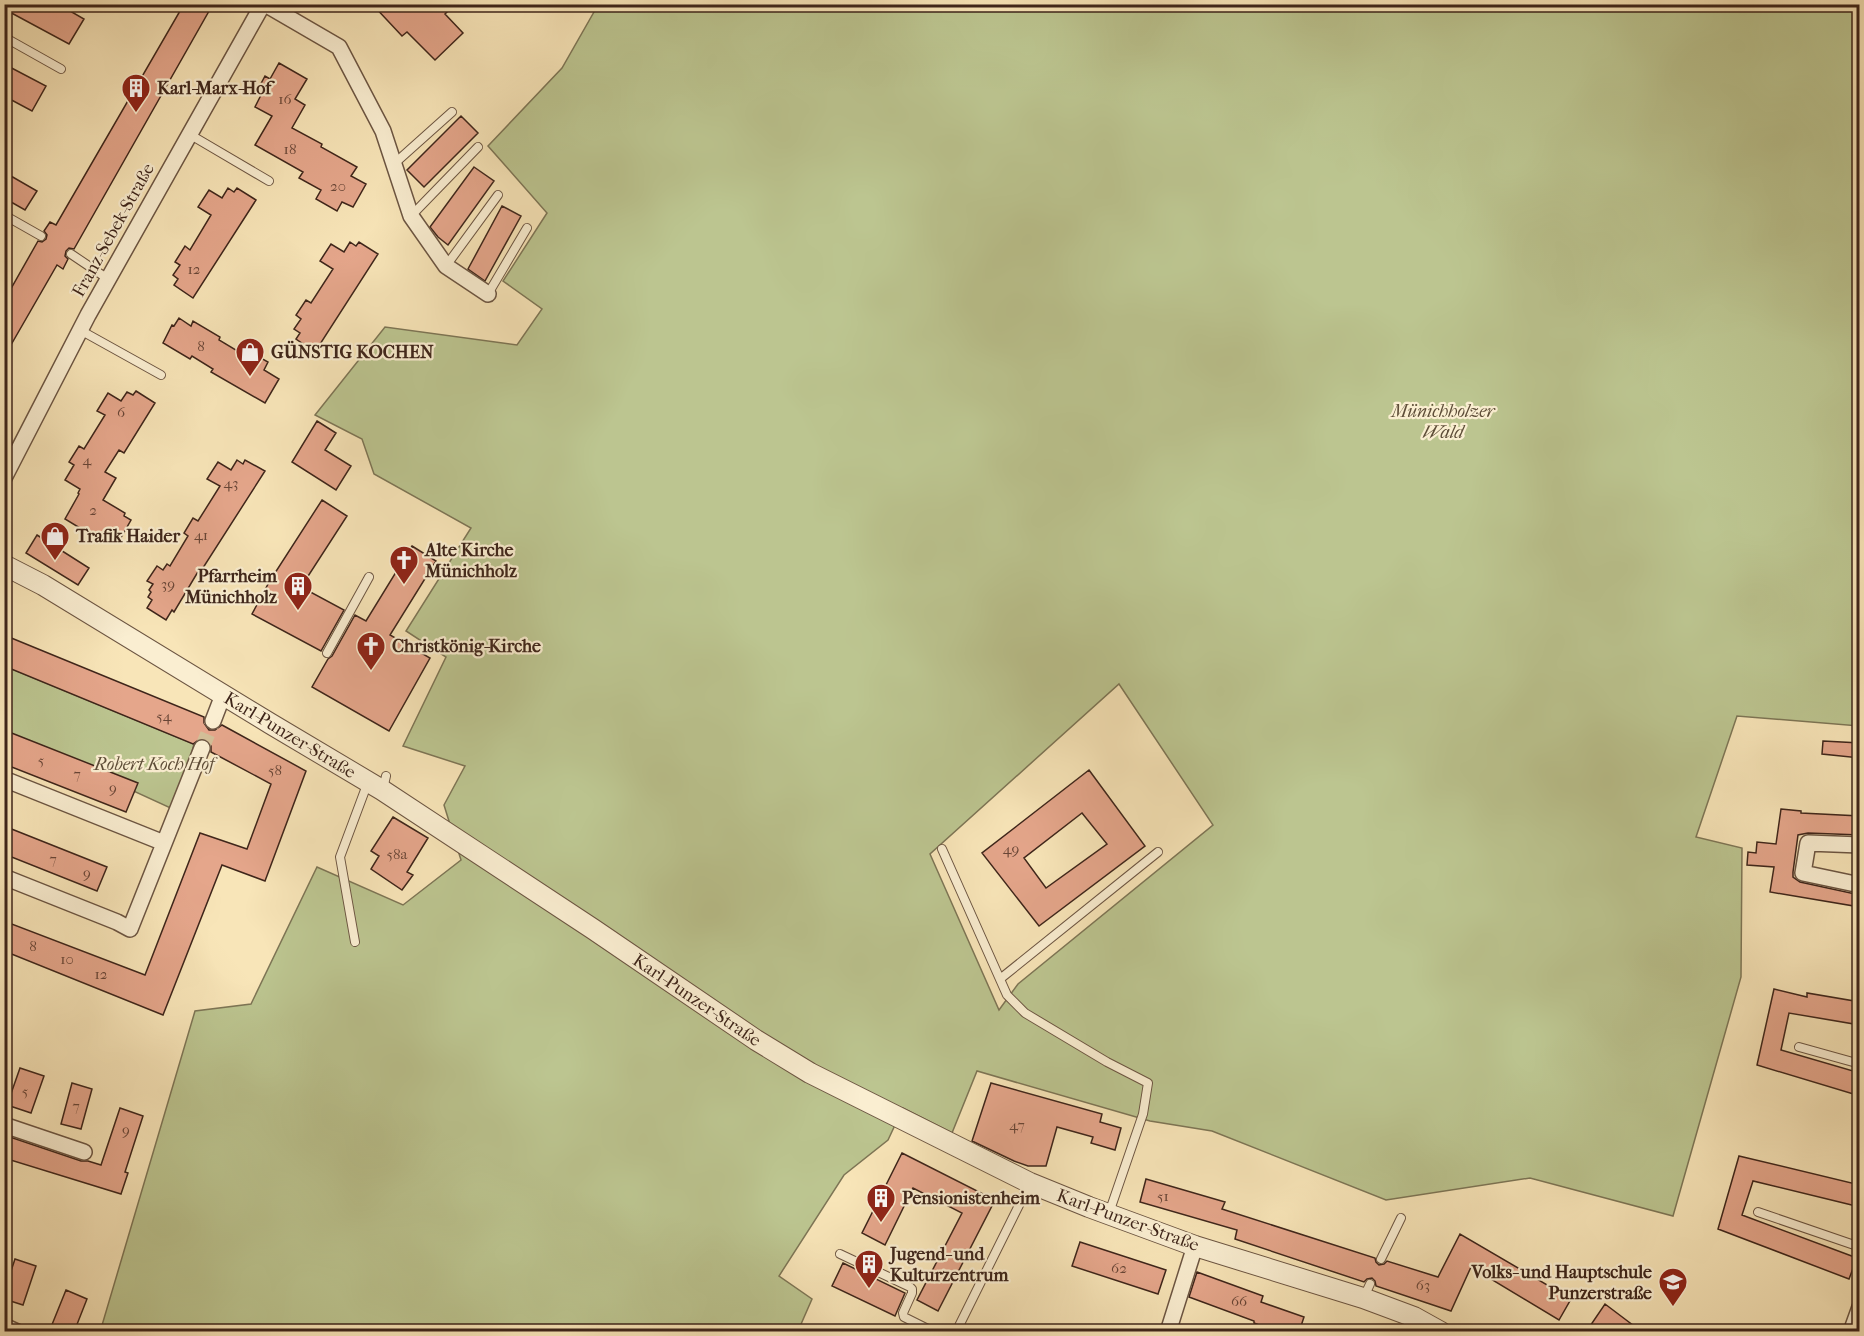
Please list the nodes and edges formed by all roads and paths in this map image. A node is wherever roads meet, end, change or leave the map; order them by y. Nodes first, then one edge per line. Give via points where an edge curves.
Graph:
1 (264, 4) edge
2 (4, 37) edge
3 (61, 69) dead end
4 (452, 112) dead end
5 (189, 134) junction
6 (478, 147) dead end
7 (395, 163) junction
8 (269, 181) dead end
9 (498, 195) dead end
10 (4, 215) edge
11 (411, 216) junction
12 (527, 228) dead end
13 (41, 236) dead end
14 (71, 255) dead end
15 (446, 266) junction
16 (108, 279) junction
17 (488, 294) joint
18 (80, 330) junction
19 (161, 375) dead end
20 (4, 477) edge
21 (4, 565) edge
22 (369, 577) dead end
23 (327, 653) dead end
24 (224, 695) junction
25 (213, 721) tunnel mouth
26 (202, 747) tunnel mouth
27 (4, 779) edge
28 (379, 783) junction
29 (164, 843) junction
30 (1860, 844) edge
31 (942, 849) dead end
32 (1158, 852) dead end
33 (4, 877) edge
34 (1860, 885) edge
35 (355, 942) dead end
36 (999, 979) junction
37 (1799, 1047) dead end
38 (1860, 1064) edge
39 (4, 1125) edge
40 (84, 1152) dead end
41 (1030, 1183) junction
42 (1758, 1212) dead end
43 (1109, 1214) junction
44 (1401, 1218) dead end
45 (1195, 1246) junction
46 (1860, 1247) edge
47 (840, 1254) dead end
48 (1381, 1260) dead end
49 (1860, 1307) edge
50 (4, 1326) edge
51 (17, 1332) edge
52 (934, 1332) edge
53 (956, 1332) edge
54 (1168, 1332) edge
55 (1440, 1332) edge
56 (1851, 1332) edge

1 - 5 street, Franz-Sebek-Straße
1 - 7 street, Franz-Sebek-Straße via 339,47 383,131
2 - 3 lane
4 - 7 lane
5 - 8 lane
5 - 16 street, Franz-Sebek-Straße
6 - 11 lane
7 - 11 street, Franz-Sebek-Straße
9 - 15 lane
10 - 13 lane
11 - 15 street, Franz-Sebek-Straße
12 - 17 lane
14 - 16 lane
15 - 17 street, Franz-Sebek-Straße
16 - 18 street, Franz-Sebek-Straße
18 - 19 lane
18 - 20 street, Franz-Sebek-Straße
21 - 24 street, Karl-Punzer-Straße
22 - 23 lane
24 - 25 street
24 - 28 street, Karl-Punzer-Straße
26 - 29 street
27 - 29 street
28 - 35 lane via 340,857
28 - 41 street, Karl-Punzer-Straße via 756,1040 821,1078
29 - 33 street via 130,929
30 - 34 street via 1808,843 1803,873
31 - 36 lane
32 - 36 lane
36 - 43 lane via 1025,1013 1148,1083 1143,1114
37 - 38 lane
39 - 40 street
41 - 43 street, Karl-Punzer-Straße
41 - 53 lane
42 - 46 lane
43 - 45 street, Karl-Punzer-Straße
44 - 48 lane
45 - 54 street
45 - 55 street, Karl-Punzer-Straße via 1367,1291
47 - 52 lane via 910,1287 912,1293 904,1317
49 - 56 street
50 - 51 street

